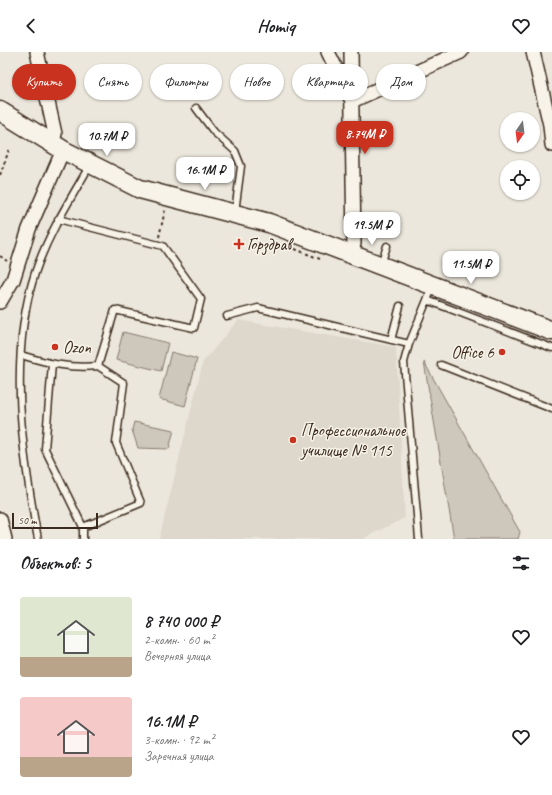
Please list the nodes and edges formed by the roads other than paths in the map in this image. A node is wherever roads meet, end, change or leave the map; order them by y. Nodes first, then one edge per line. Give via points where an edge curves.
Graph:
1 (37, 52) edge
2 (328, 52) edge
3 (351, 52) edge
4 (461, 52) edge
5 (533, 52) edge
6 (352, 101) junction
7 (196, 108) dead end
8 (0, 111) edge
9 (552, 145) edge
10 (58, 147) junction
11 (90, 165) junction
12 (235, 213) junction
13 (58, 220) junction
14 (387, 246) dead end
15 (352, 254) junction
16 (380, 266) junction
17 (430, 293) junction
18 (0, 302) edge
19 (400, 306) dead end
20 (227, 316) dead end
21 (552, 331) edge
22 (391, 340) junction
23 (409, 344) junction
24 (552, 348) edge
25 (21, 355) junction
26 (52, 364) junction
27 (441, 365) dead end
28 (98, 366) junction
29 (552, 409) edge
30 (0, 519) edge
31 (83, 527) junction
32 (5, 539) edge
33 (38, 539) edge
34 (83, 539) edge
35 (419, 539) edge

1 - 10 street
2 - 6 street
3 - 6 street
4 - 6 street
5 - 9 street via 550,125
6 - 15 street
7 - 12 lane via 214,132 235,151 241,166
8 - 10 main road
10 - 11 main road
10 - 18 street via 13,280
11 - 12 main road via 150,192
11 - 13 lane
12 - 15 main road via 287,229
13 - 25 lane via 35,272 23,326
13 - 28 lane via 163,246 201,299 194,328 115,310
14 - 16 lane
15 - 16 main road
16 - 17 main road
17 - 21 main road
17 - 23 lane
17 - 24 lane
19 - 22 lane
20 - 22 lane via 258,308
22 - 23 lane
23 - 35 lane via 404,362
25 - 26 lane
25 - 33 lane via 19,393 30,499
26 - 28 lane via 78,368
26 - 31 lane via 45,449
27 - 29 lane
28 - 31 lane via 124,383 116,443 141,503
30 - 32 street
31 - 34 lane

